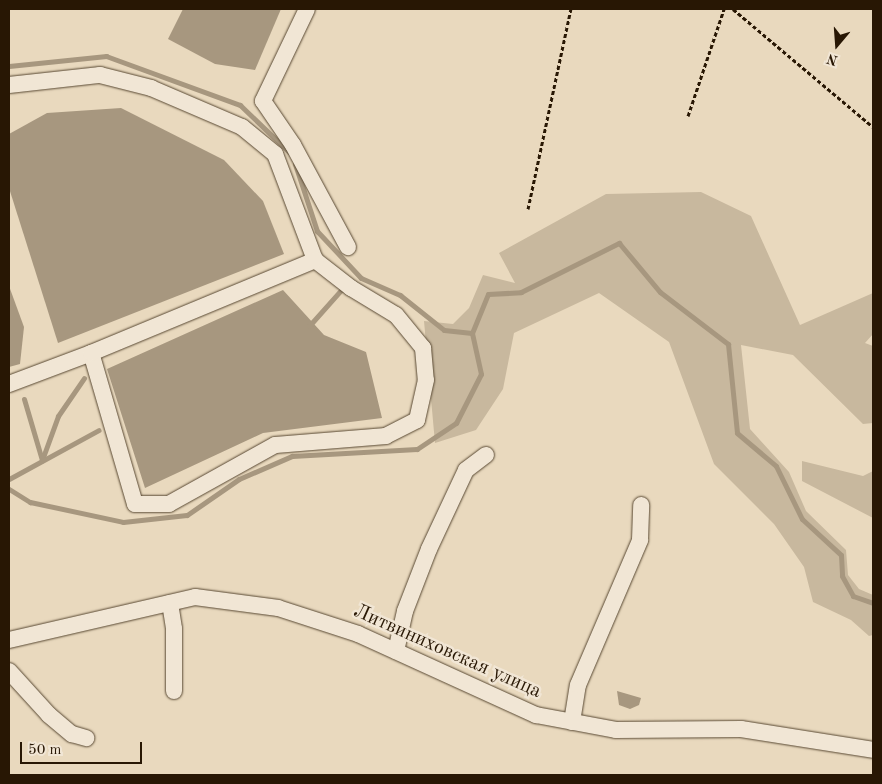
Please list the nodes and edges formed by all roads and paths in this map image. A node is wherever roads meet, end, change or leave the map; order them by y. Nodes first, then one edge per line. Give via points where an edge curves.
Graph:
1 (306, 9) edge
2 (571, 9) edge
3 (724, 9) edge
4 (733, 9) edge
5 (9, 85) edge
6 (688, 116) dead end
7 (873, 127) edge
8 (528, 209) dead end
9 (348, 246) dead end
10 (315, 260) junction
11 (91, 354) junction
12 (9, 384) edge
13 (486, 455) dead end
14 (641, 505) dead end
15 (170, 603) junction
16 (9, 640) edge
17 (396, 651) junction
18 (9, 671) edge
19 (174, 690) dead end
20 (572, 722) junction
21 (86, 738) dead end
22 (873, 750) edge

1 - 9 street via 263,101 293,145
2 - 8 path
3 - 6 path
4 - 7 path
5 - 10 street via 100,75 152,88 242,127 275,154
10 - 11 street
10 - 11 street via 351,288 396,315 423,348 426,380 417,420 386,436 275,445 169,504 135,504
11 - 12 street
13 - 17 street via 466,470 406,611
14 - 20 street via 640,540 578,685
15 - 16 street, Литвиниховская улица
15 - 17 street, Литвиниховская улица via 195,597 278,608 358,634
15 - 19 street via 174,630
17 - 20 street, Литвиниховская улица via 536,715
18 - 21 street via 49,715 72,734
20 - 22 street, Литвиниховская улица via 616,730 742,729

